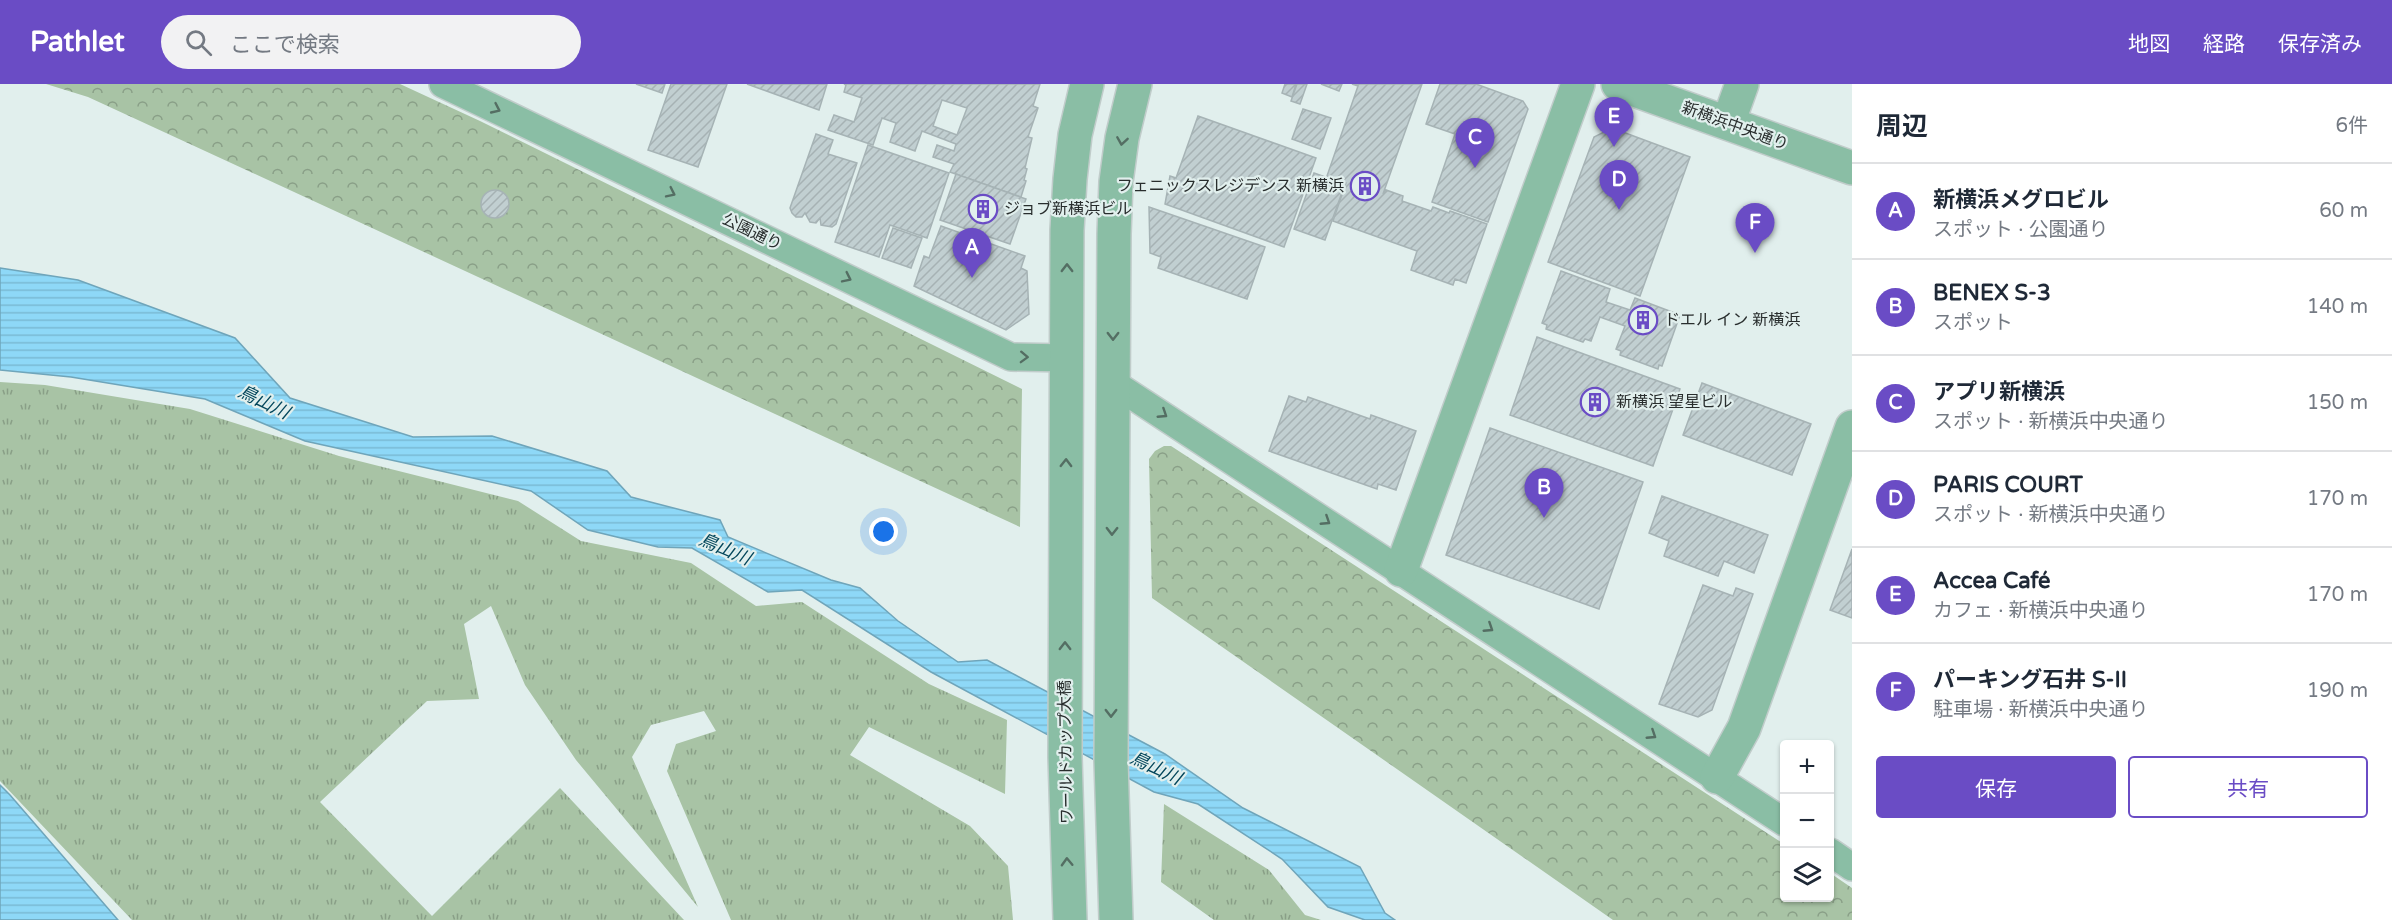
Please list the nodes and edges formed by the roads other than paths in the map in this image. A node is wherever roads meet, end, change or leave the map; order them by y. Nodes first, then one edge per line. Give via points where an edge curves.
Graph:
1 (442, 84) edge
2 (1086, 84) edge
3 (1135, 84) edge
4 (1578, 84) edge
5 (1618, 84) edge
6 (1742, 84) edge
7 (1728, 123) junction
8 (1852, 168) edge
9 (1067, 358) junction
10 (1113, 383) junction
11 (1852, 427) edge
12 (1401, 570) junction
13 (1717, 777) junction
14 (1780, 819) edge
15 (1834, 855) edge
16 (1852, 867) edge
17 (1070, 920) edge
18 (1116, 920) edge

1 -> 9 street, 公園通り via 1011,357
9 -> 2 street, ワールドカップ大橋 via 1070,179
3 -> 10 street via 1116,182
4 - 12 street
5 - 7 street, 新横浜中央通り
6 - 7 street
7 - 8 street, 新横浜中央通り
17 -> 9 street, ワールドカップ大橋 via 1065,756
10 -> 12 street
10 -> 18 street via 1111,761
11 - 13 street via 1744,729
12 -> 13 street
13 - 14 street
15 - 16 street

